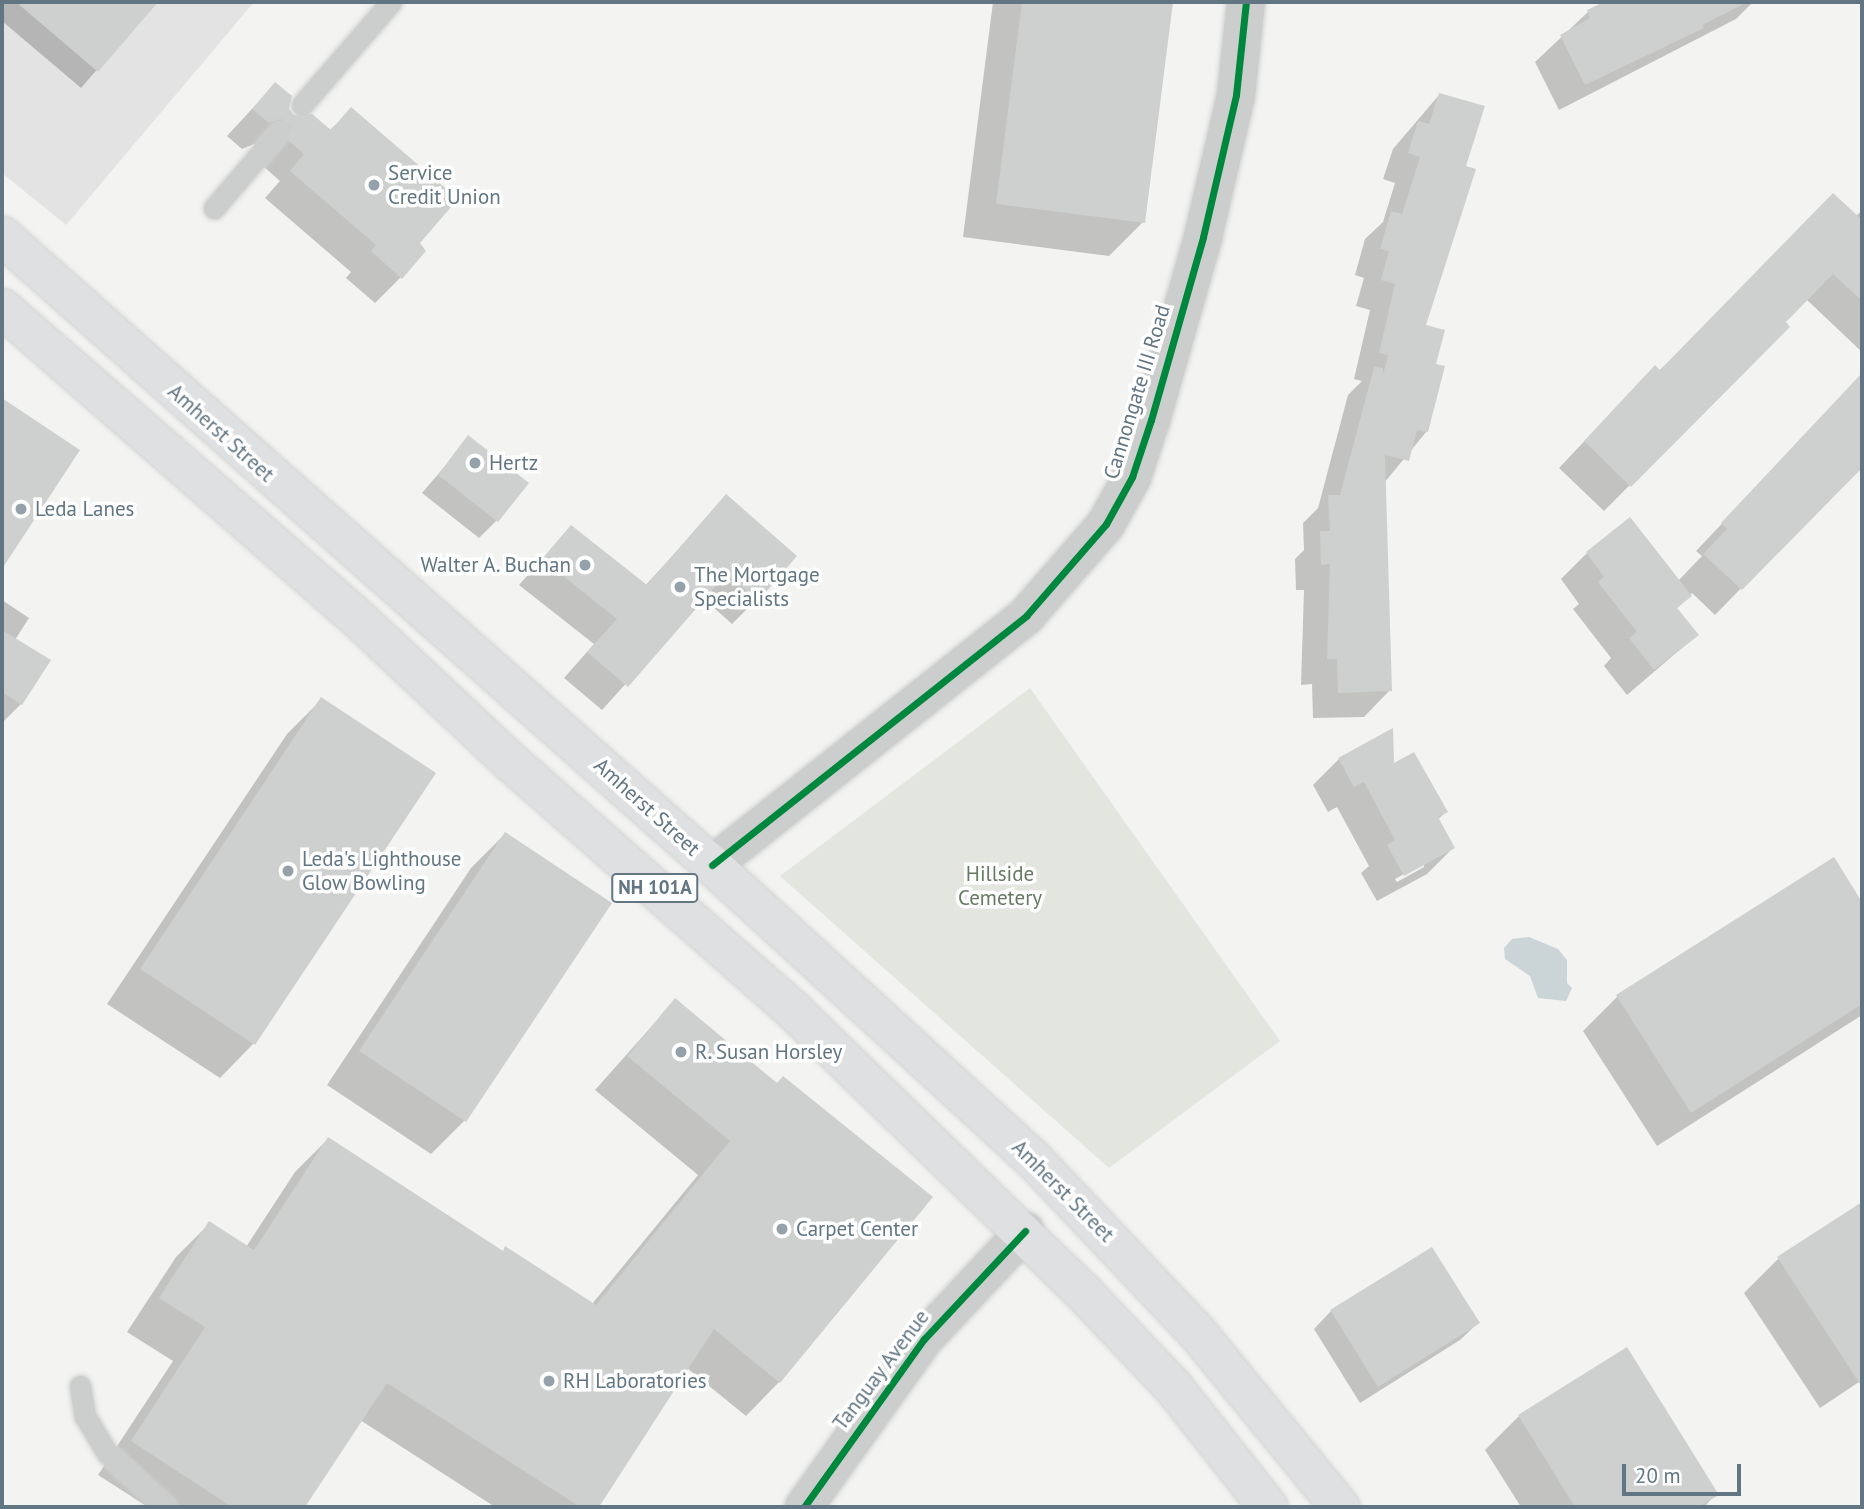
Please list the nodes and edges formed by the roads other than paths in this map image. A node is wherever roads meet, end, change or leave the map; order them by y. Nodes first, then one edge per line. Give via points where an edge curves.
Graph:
1 (391, 2) edge
2 (1246, 2) edge
3 (302, 105) dead end
4 (279, 132) dead end
5 (214, 208) dead end
6 (2, 236) edge
7 (2, 308) edge
8 (712, 864) junction
9 (1025, 1231) junction
10 (80, 1385) dead end
11 (166, 1507) edge
12 (804, 1507) edge
13 (1268, 1507) edge
14 (1340, 1507) edge

1 - 3 lane
2 - 8 street, Cannongate III Road via 1236,95 1206,224 1132,477 1106,524 1026,615
4 - 5 lane
6 - 8 highway, Amherst Street / NH 101A
7 - 9 highway, NH 101A via 351,612 512,763 794,1011
8 - 14 highway, Amherst Street / NH 101A via 1034,1160 1245,1388
9 - 12 street, Tanguay Avenue via 923,1339
9 - 13 highway, NH 101A via 1174,1388
10 - 11 lane via 85,1416 107,1453

